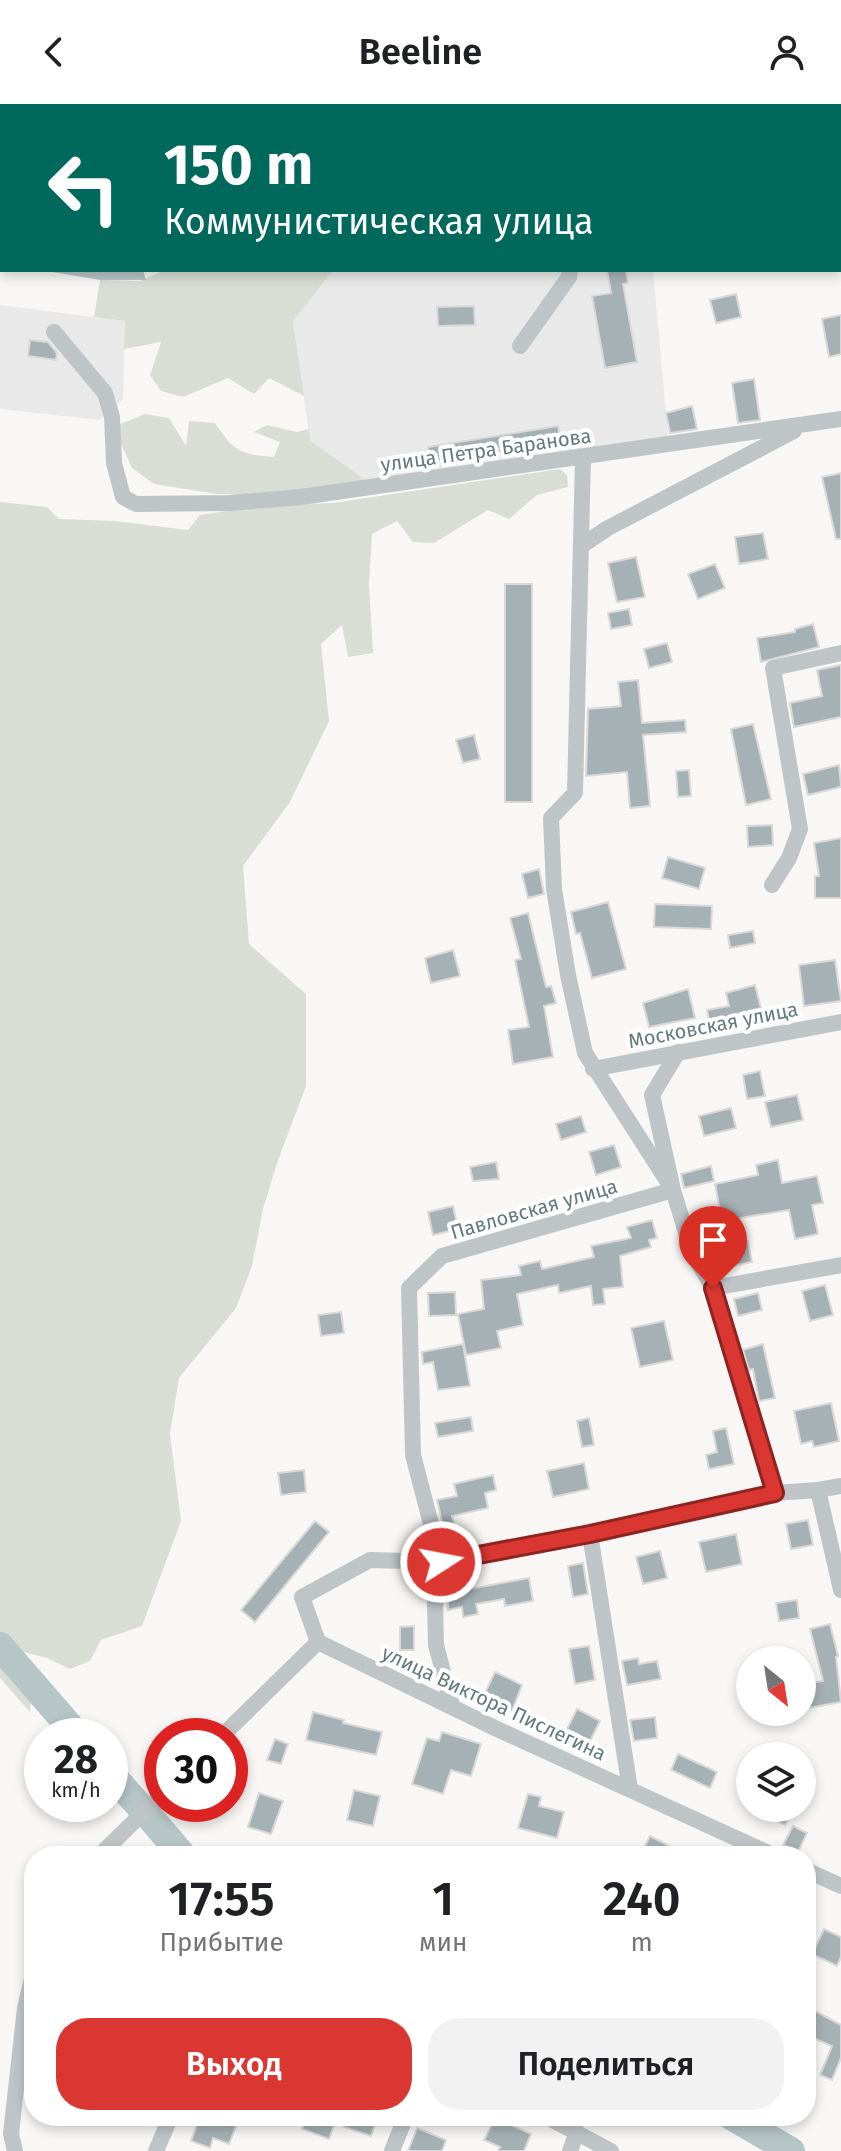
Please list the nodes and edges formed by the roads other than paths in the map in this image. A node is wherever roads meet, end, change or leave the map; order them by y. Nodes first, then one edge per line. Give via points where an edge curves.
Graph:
1 (570, 272) edge
2 (54, 332) dead end
3 (520, 346) dead end
4 (841, 419) edge
5 (806, 425) junction
6 (583, 457) junction
7 (581, 546) junction
8 (841, 653) edge
9 (772, 885) dead end
10 (841, 1022) edge
11 (678, 1052) junction
12 (593, 1069) junction
13 (673, 1190) junction
14 (841, 1265) edge
15 (713, 1288) junction
16 (841, 1486) edge
17 (818, 1490) junction
18 (775, 1493) junction
19 (590, 1534) junction
20 (441, 1562) junction
21 (841, 1590) edge
22 (318, 1642) junction
23 (452, 1706) junction
24 (240, 1718) edge
25 (630, 1789) junction
26 (144, 1812) edge
27 (109, 1846) edge
28 (753, 1846) edge
29 (816, 1875) edge
30 (841, 1886) edge
31 (24, 2016) edge
32 (167, 2126) edge
33 (402, 2126) edge
34 (565, 2126) edge
35 (577, 2132) junction
36 (15, 2151) edge
37 (156, 2151) edge
38 (392, 2151) edge
39 (570, 2151) edge
40 (611, 2151) edge

1 - 3 street
2 - 6 street, улица Петра Баранова via 105,393 123,497 136,504 301,497
4 - 5 street, улица Петра Баранова
5 - 6 street, улица Петра Баранова
5 - 7 street
6 - 7 street
7 - 12 street via 575,793 551,818 554,889 568,975
8 - 9 street via 773,668 800,829
10 - 11 street, Московская улица
11 - 12 street, Московская улица
11 - 13 street via 652,1095
12 - 13 street
13 - 15 street via 692,1252
13 - 20 street, Павловская улица via 442,1256 409,1288 413,1455
14 - 15 street
15 - 18 street
16 - 17 street
17 - 18 street
17 - 21 street
18 - 19 street
19 - 20 street
19 - 25 street
20 - 22 street via 370,1560 302,1597
20 - 23 street, Павловская улица via 436,1645
22 - 23 street, улица Виктора Пислегина
22 - 24 street
23 - 25 street, улица Виктора Пислегина
25 - 28 street, улица Виктора Пислегина
26 - 27 street
29 - 30 street
31 - 36 street via 11,2134
32 - 37 street
33 - 38 street
34 - 35 street
35 - 39 street
35 - 40 street

